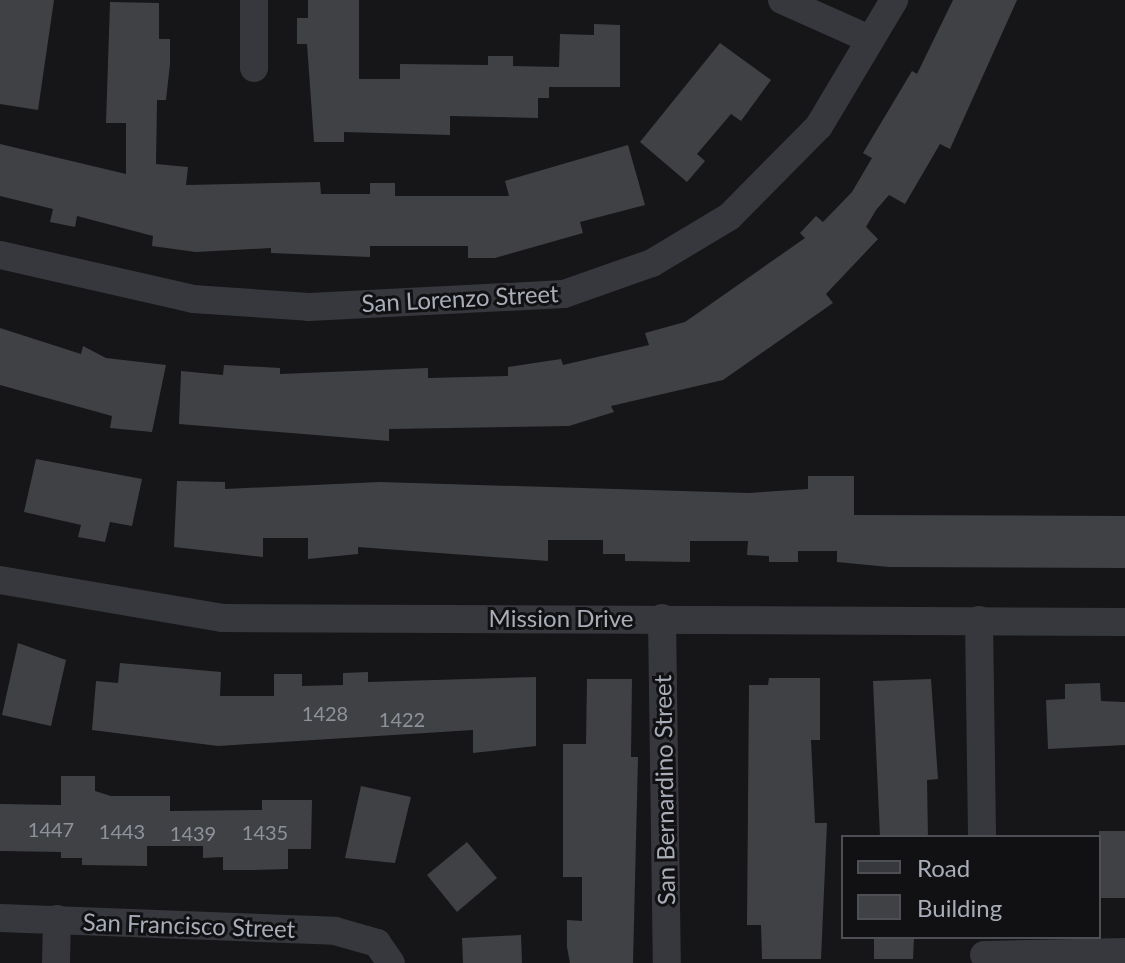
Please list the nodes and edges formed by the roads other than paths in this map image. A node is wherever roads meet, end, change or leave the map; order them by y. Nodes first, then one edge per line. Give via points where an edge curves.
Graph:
1 (254, 0) edge
2 (782, 0) edge
3 (894, 0) edge
4 (869, 39) junction
5 (254, 68) dead end
6 (0, 255) edge
7 (0, 580) edge
8 (662, 618) junction
9 (979, 620) junction
10 (1125, 622) edge
11 (982, 835) edge
12 (0, 918) edge
13 (57, 919) junction
14 (984, 952) edge
15 (1125, 952) edge
16 (384, 953) edge
17 (56, 963) edge
18 (667, 963) edge

1 - 5 street
2 - 4 street
3 - 4 street, San Lorenzo Street
4 - 6 street, San Lorenzo Street via 819,126 729,217 652,263 564,294 309,307 207,300
7 - 8 street, Mission Drive via 222,618
8 - 9 street, Mission Drive
8 - 18 street, San Bernardino Street
9 - 10 street, Mission Drive
9 - 11 street
12 - 13 street, San Francisco Street
13 - 16 street, San Francisco Street via 335,931
13 - 17 street
14 - 15 street

